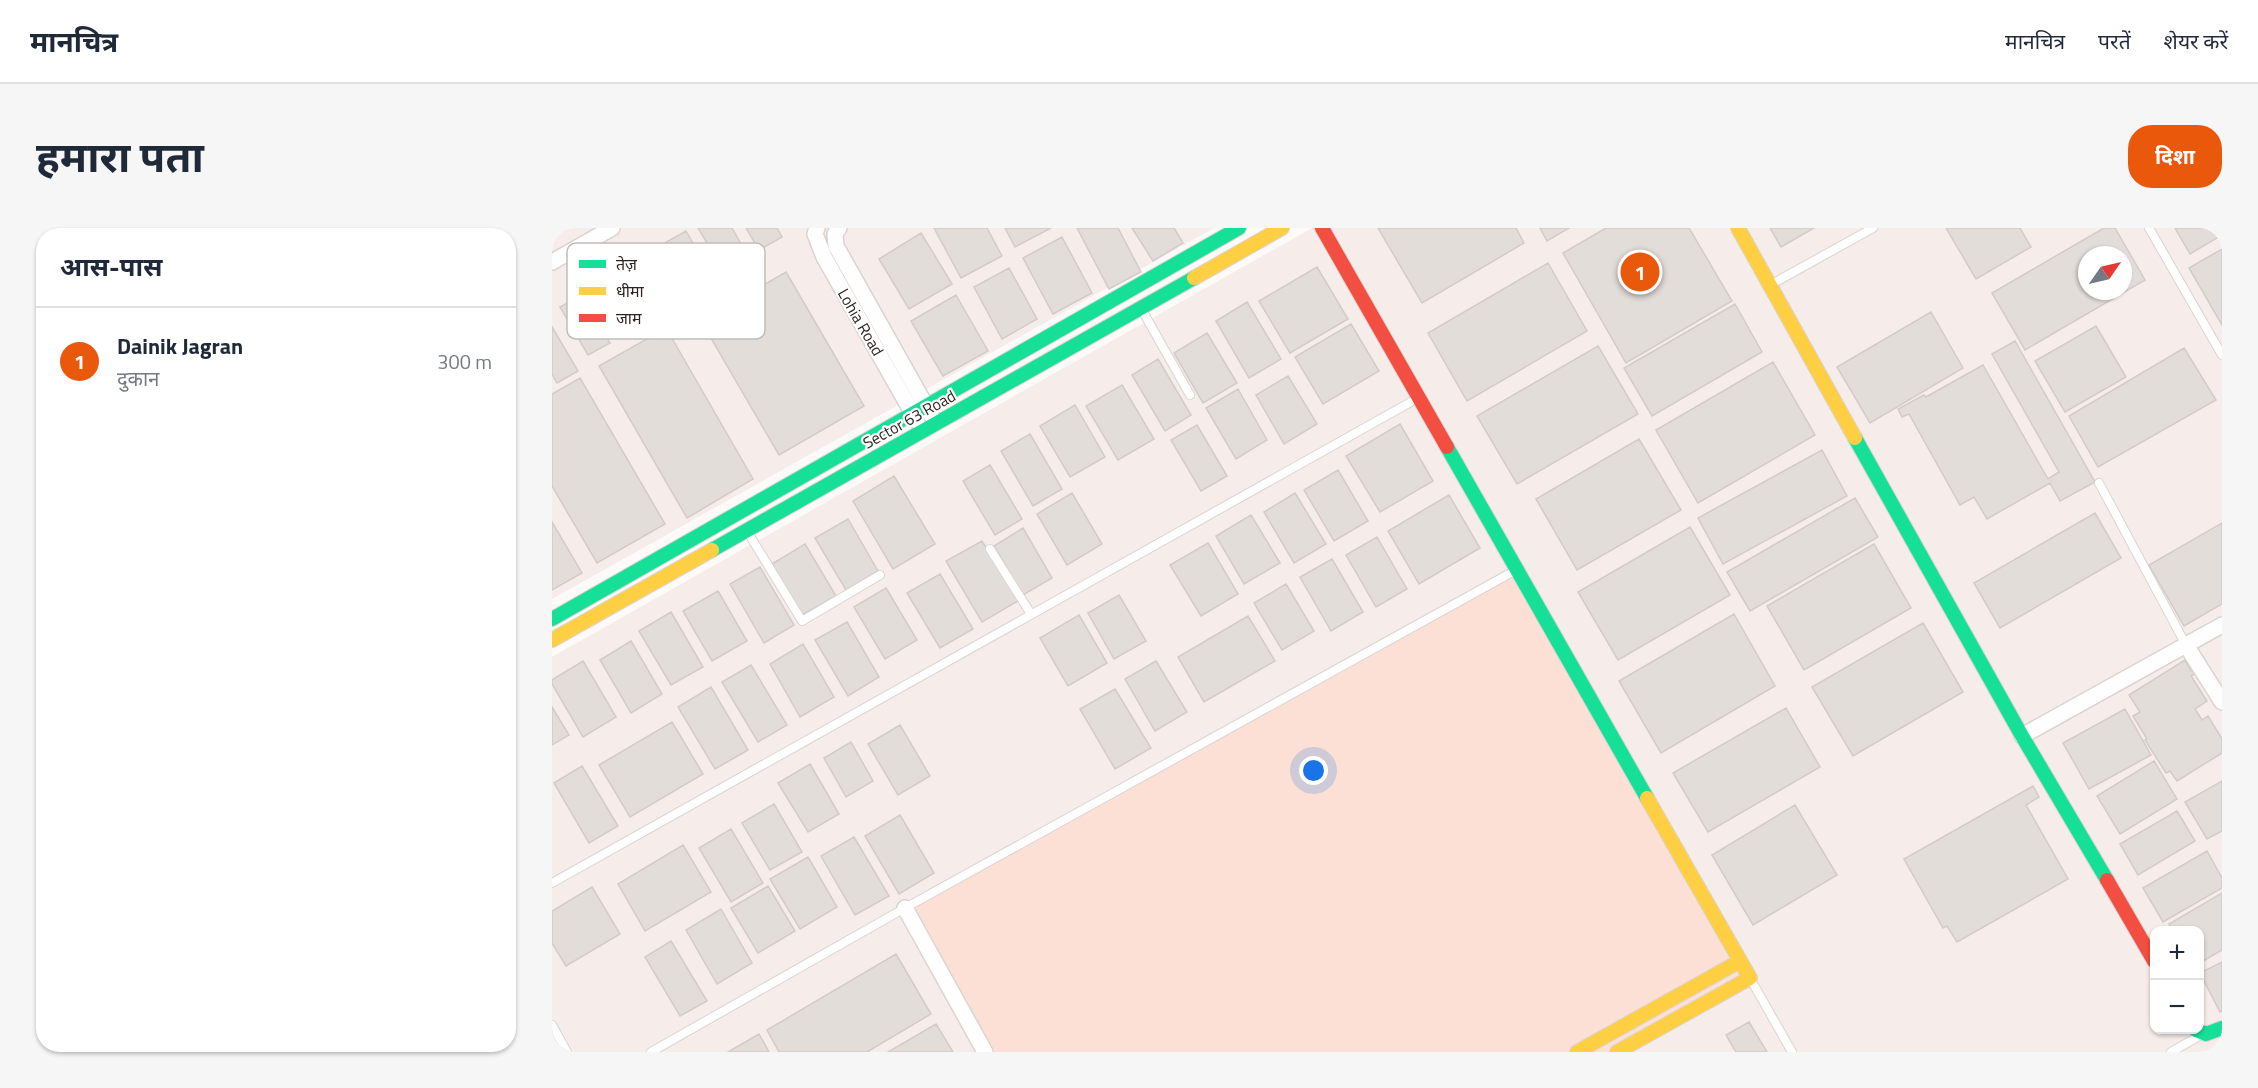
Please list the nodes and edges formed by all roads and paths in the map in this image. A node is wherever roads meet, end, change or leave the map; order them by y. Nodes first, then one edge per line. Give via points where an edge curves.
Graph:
1 (612, 228) edge
2 (817, 228) edge
3 (839, 228) edge
4 (1239, 228) edge
5 (1282, 228) edge
6 (1322, 228) edge
7 (1738, 228) edge
8 (1872, 228) edge
9 (2149, 228) edge
10 (586, 243) edge
11 (567, 254) edge
12 (552, 262) edge
13 (1770, 285) junction
14 (1140, 308) junction
15 (2222, 356) edge
16 (1190, 395) dead end
17 (1420, 397) junction
18 (919, 410) junction
19 (929, 427) junction
20 (2099, 483) dead end
21 (747, 530) junction
22 (990, 549) dead end
23 (1518, 570) junction
24 (880, 576) dead end
25 (1031, 615) junction
26 (552, 619) edge
27 (2222, 625) edge
28 (552, 640) edge
29 (2186, 645) junction
30 (2222, 702) edge
31 (2022, 736) junction
32 (552, 883) edge
33 (905, 908) junction
34 (2150, 954) edge
35 (1740, 961) junction
36 (1750, 978) junction
37 (552, 1025) edge
38 (2222, 1028) edge
39 (2204, 1033) edge
40 (2196, 1034) edge
41 (567, 1052) edge
42 (651, 1052) edge
43 (985, 1052) edge
44 (1576, 1052) edge
45 (1617, 1052) edge
46 (1792, 1052) edge
47 (2171, 1052) edge

1 - 10 street
2 - 18 street, Lohia Road via 815,234 824,257
3 - 18 street, Lohia Road via 836,246
4 - 18 street, Sector 63 Road
5 - 14 street, Sector 63 Road
6 - 17 street
7 - 13 street
8 - 13 lane
9 - 15 lane
11 - 12 street
13 - 31 street
14 - 16 lane
14 - 19 street, Sector 63 Road
17 - 23 street
17 - 25 lane
18 - 19 street
18 - 26 street, Sector 63 Road
19 - 21 street, Sector 63 Road
20 - 29 lane
21 - 24 lane via 802,621
21 - 28 street, Sector 63 Road
22 - 25 lane
23 - 33 lane
23 - 35 street
25 - 32 lane
27 - 29 street
29 - 30 street
29 - 31 street
31 - 34 street
33 - 42 lane
33 - 43 street
35 - 36 street
35 - 44 street
36 - 45 street
36 - 46 lane
37 - 41 lane
38 - 39 street
40 - 47 lane

